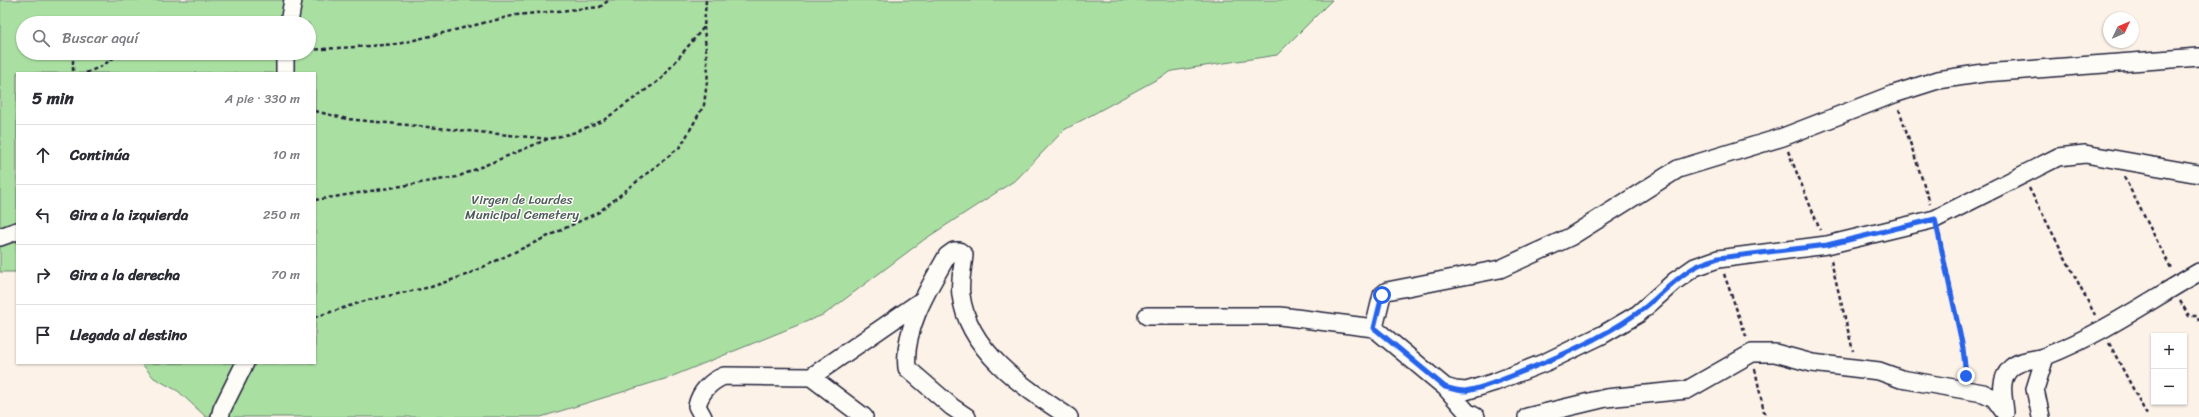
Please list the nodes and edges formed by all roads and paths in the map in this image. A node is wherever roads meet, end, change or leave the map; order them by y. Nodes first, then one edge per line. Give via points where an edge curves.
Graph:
1 (293, 0) edge
2 (609, 0) edge
3 (706, 0) edge
4 (290, 16) edge
5 (704, 27) junction
6 (316, 50) edge
7 (2199, 57) edge
8 (72, 60) edge
9 (111, 60) edge
10 (285, 60) edge
11 (74, 72) edge
12 (88, 72) edge
13 (285, 72) edge
14 (1894, 94) junction
15 (316, 111) edge
16 (549, 139) junction
17 (2115, 159) junction
18 (2199, 174) edge
19 (2022, 175) junction
20 (316, 200) edge
21 (1935, 219) junction
22 (16, 231) edge
23 (0, 237) edge
24 (2199, 272) edge
25 (2179, 283) junction
26 (921, 300) junction
27 (2180, 302) dead end
28 (1147, 316) dead end
29 (316, 317) edge
30 (2199, 321) edge
31 (1374, 328) junction
32 (2102, 329) junction
33 (2045, 357) junction
34 (244, 364) edge
35 (811, 377) junction
36 (1445, 387) junction
37 (1967, 390) junction
38 (2005, 415) edge
39 (220, 417) edge
40 (702, 417) edge
41 (864, 417) edge
42 (968, 417) edge
43 (1069, 417) edge
44 (1476, 417) edge
45 (1528, 417) edge
46 (2041, 417) edge
47 (2148, 417) edge

1 - 4 street
2 - 6 path via 600,7 516,15 398,44
3 - 5 path
5 - 16 path via 662,79 604,120 576,132
5 - 29 path via 708,73 704,105 681,146 599,212 466,275 431,287 368,300
7 - 14 street via 1984,73 1938,80
8 - 11 path
9 - 12 path
10 - 13 street
14 - 21 path
14 - 31 street via 1783,137 1678,169 1570,237 1500,269 1387,291 1382,295
15 - 16 path via 347,119
16 - 20 path via 457,177
17 - 18 street
17 - 19 street via 2085,154 2058,157
17 - 25 path
19 - 21 street
19 - 32 path
21 - 36 street via 1827,245 1718,258 1695,267 1632,317 1602,335 1546,362 1466,391
21 - 37 path via 1963,348
22 - 23 street
24 - 25 street
25 - 32 street
26 - 35 street
26 - 42 street via 905,354 907,368 946,403
26 - 43 street via 947,256 959,251 964,255 961,294 971,327 988,352 1021,385
27 - 30 path via 2189,316 2197,316
28 - 31 street via 1280,316
31 - 36 street
32 - 33 street
32 - 47 path
33 - 38 street via 2019,362 2009,369 2002,381
33 - 46 street via 2035,389
34 - 39 street
35 - 40 street via 724,376 713,381 698,399 697,406
35 - 41 street
36 - 44 street via 1467,412
37 - 38 street via 1994,398
37 - 45 street via 1901,379 1878,371 1812,363 1775,353 1752,353 1687,390 1606,398

